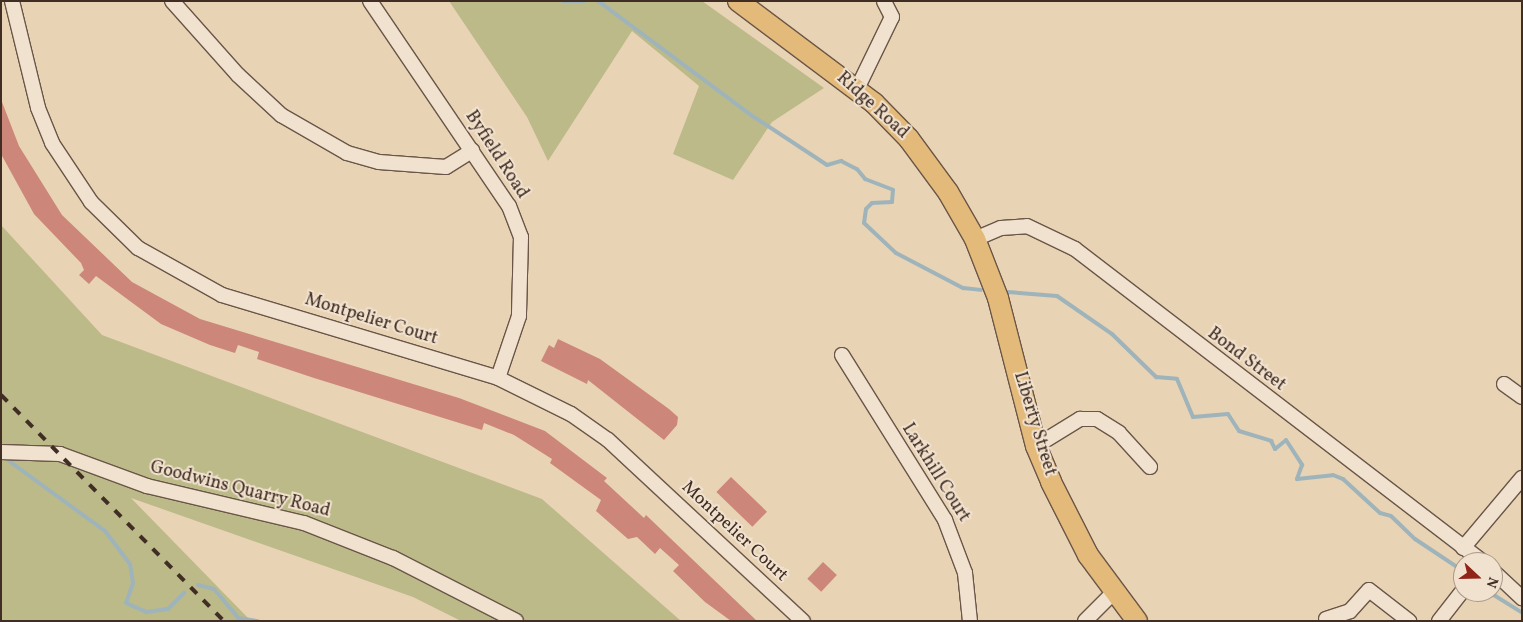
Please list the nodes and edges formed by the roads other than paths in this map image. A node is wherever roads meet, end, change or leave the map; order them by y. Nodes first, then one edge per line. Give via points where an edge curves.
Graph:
1 (12, 1) edge
2 (172, 1) edge
3 (370, 1) edge
4 (738, 1) edge
5 (884, 1) edge
6 (857, 89) junction
7 (472, 151) junction
8 (975, 240) junction
9 (842, 355) dead end
10 (498, 378) junction
11 (1504, 384) dead end
12 (1522, 397) edge
13 (1036, 446) junction
14 (1, 452) edge
15 (1150, 467) dead end
16 (1522, 478) edge
17 (1463, 548) junction
18 (1469, 552) edge
19 (1503, 580) edge
20 (1114, 592) junction
21 (1522, 598) edge
22 (1453, 602) edge
23 (1326, 619) dead end
24 (516, 621) edge
25 (803, 621) edge
26 (970, 621) edge
27 (1085, 621) edge
28 (1137, 621) edge
29 (1409, 621) edge
30 (1438, 621) edge

1 - 10 street, Montpelier Court via 38,108 52,143 91,202 138,248 222,295
2 - 7 street via 238,75 281,114 347,153 379,162 446,167
3 - 7 street, Byfield Road
4 - 6 highway, Ridge Road
5 - 6 street via 892,17
6 - 8 highway, Ridge Road via 928,162
7 - 10 street, Byfield Road via 509,206 521,237 520,316
8 - 13 highway, Liberty Street via 1008,330
8 - 17 street, Bond Street via 1016,226 1060,240
9 - 26 street, Larkhill Court via 946,520 966,573
10 - 25 street, Montpelier Court via 571,414 608,440
11 - 12 street
13 - 15 street via 1080,420 1097,419 1114,429
13 - 20 highway, Liberty Street via 1070,523
14 - 24 street, Goodwins Quarry Road via 60,454 148,486 304,523 393,558
16 - 17 street
17 - 18 street, Bond Street
19 - 21 street
20 - 27 street
20 - 28 highway, Liberty Street
22 - 30 street
23 - 29 street via 1350,610 1369,590

